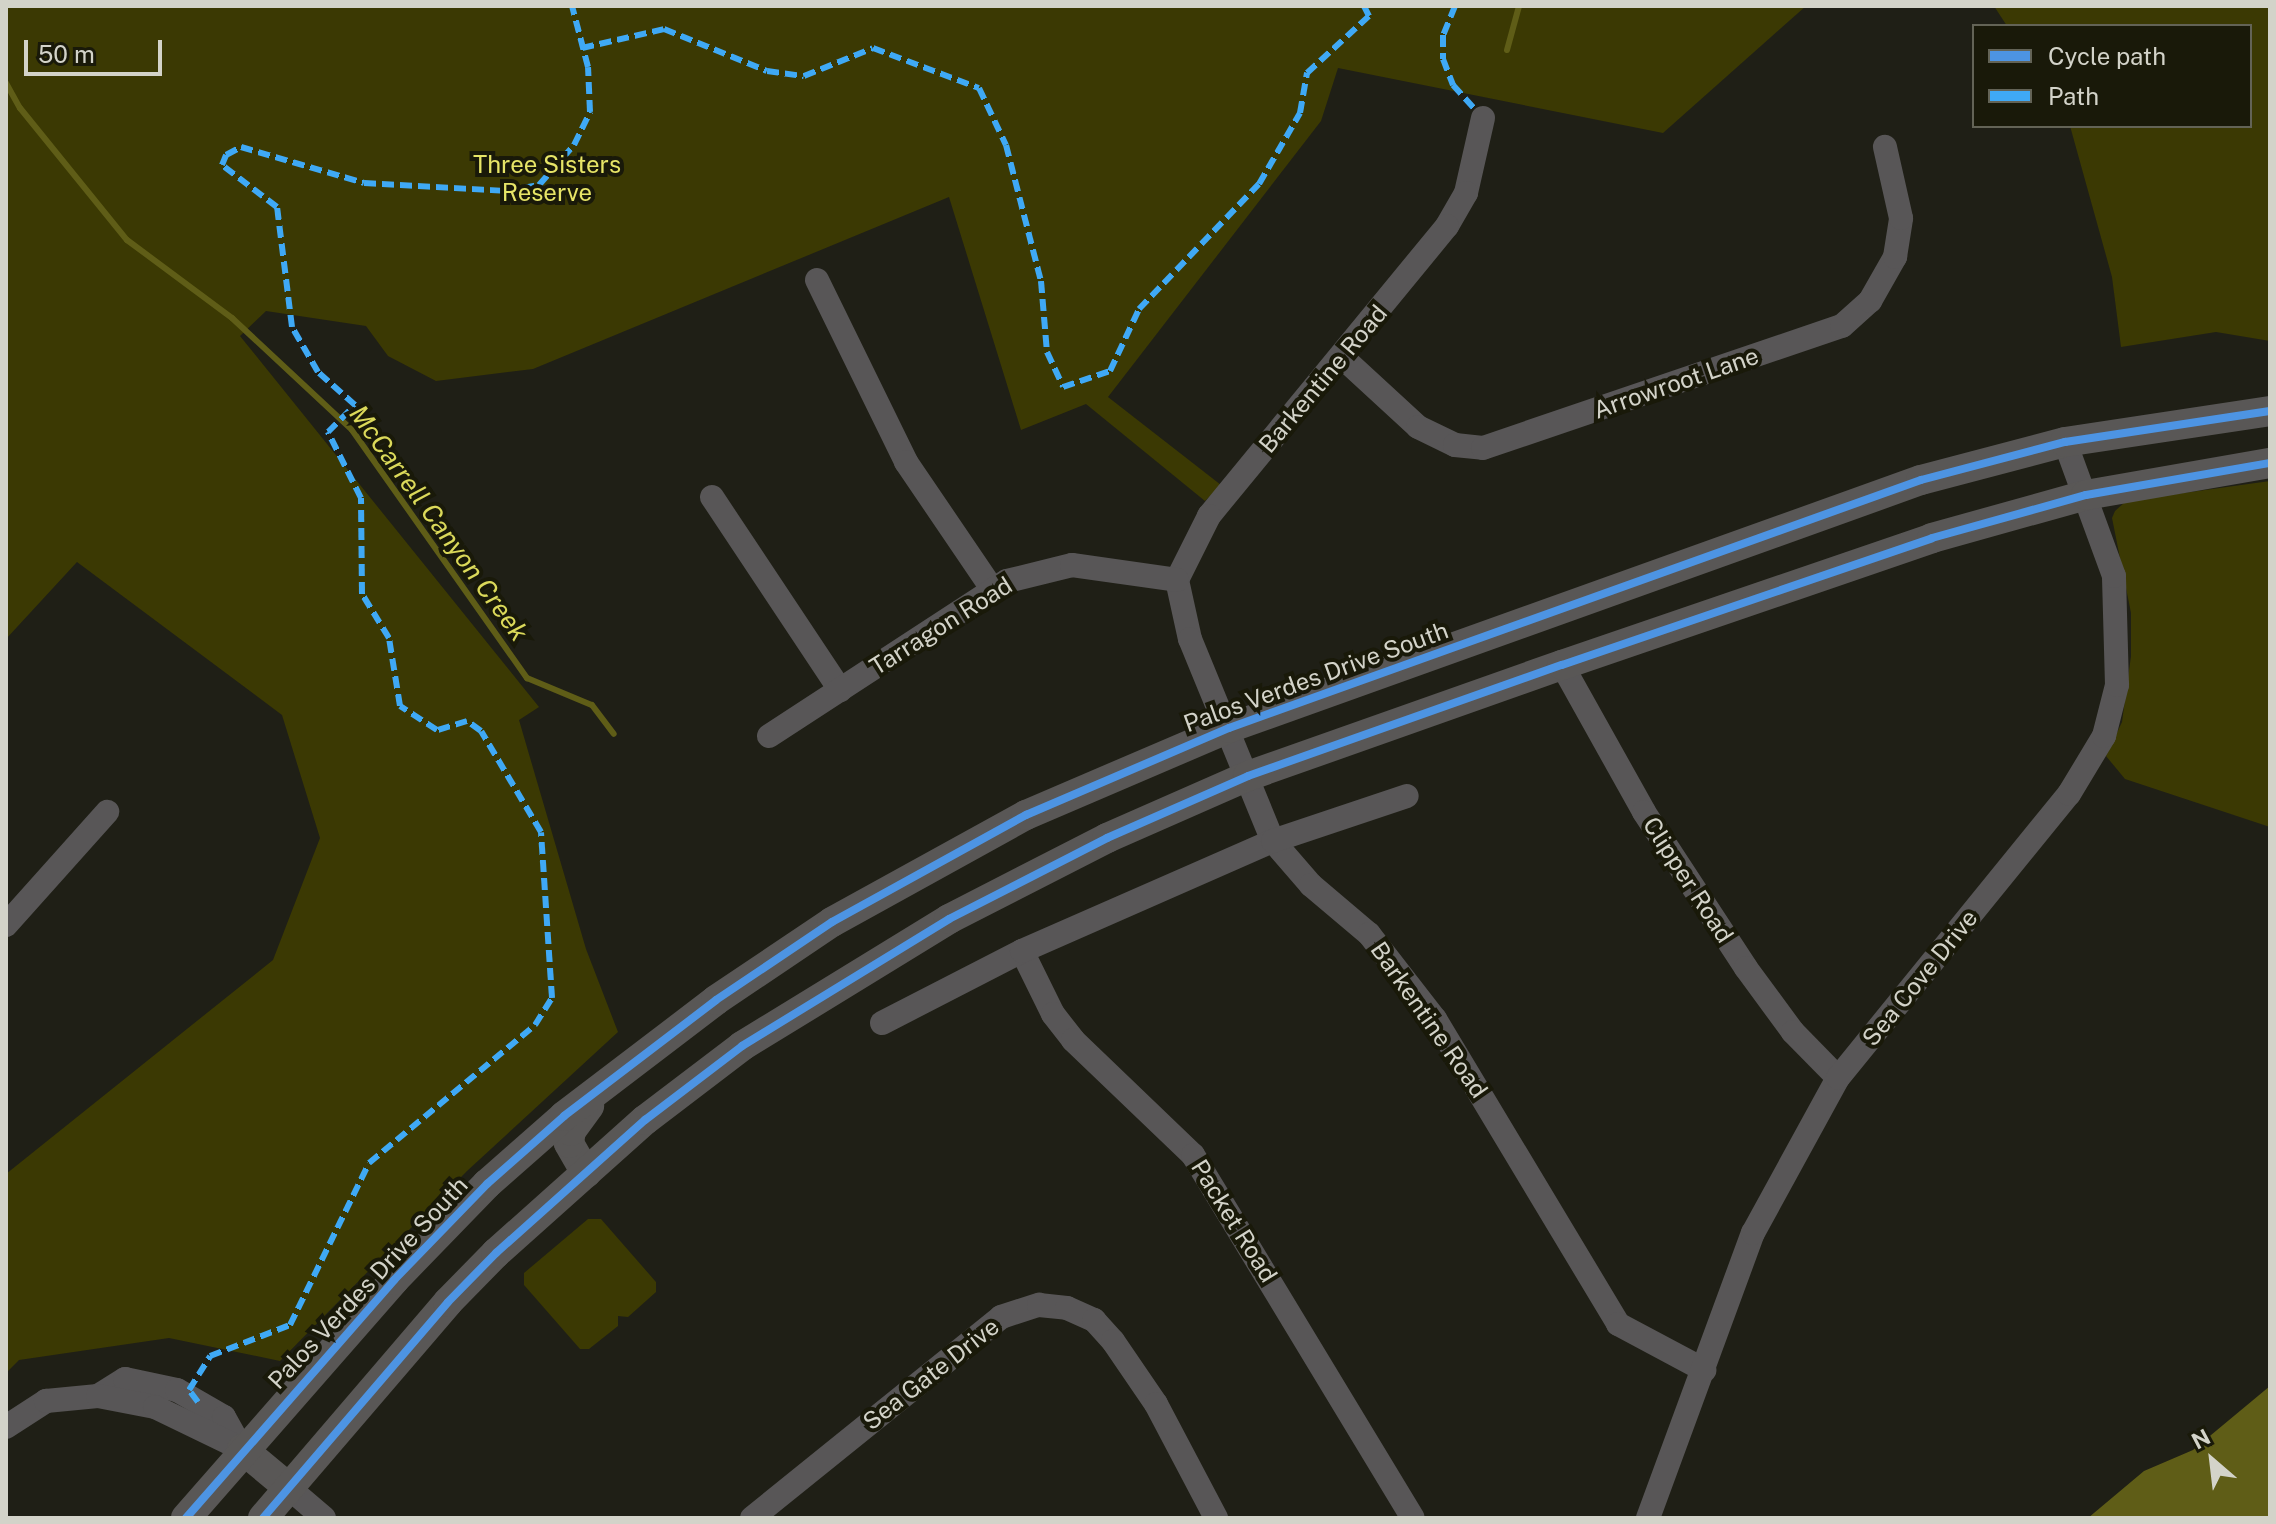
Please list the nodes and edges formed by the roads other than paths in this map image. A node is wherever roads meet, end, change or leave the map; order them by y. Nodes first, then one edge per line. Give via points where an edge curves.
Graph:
1 (1483, 118) dead end
2 (1885, 147) dead end
3 (817, 280) dead end
4 (1342, 357) junction
5 (2270, 411) edge
6 (2065, 442) junction
7 (2270, 463) edge
8 (2086, 495) junction
9 (712, 497) dead end
10 (1177, 580) junction
11 (993, 590) junction
12 (1562, 665) junction
13 (840, 690) junction
14 (1229, 728) junction
15 (769, 736) dead end
16 (1248, 776) junction
17 (1407, 796) dead end
18 (107, 812) dead end
19 (1273, 841) junction
20 (6, 925) edge
21 (1022, 951) junction
22 (882, 1023) dead end
23 (658, 1043) junction
24 (1838, 1078) junction
25 (586, 1173) junction
26 (1704, 1370) junction
27 (6, 1427) edge
28 (242, 1449) junction
29 (289, 1488) junction
30 (752, 1517) edge
31 (186, 1518) edge
32 (263, 1518) edge
33 (324, 1518) edge
34 (1216, 1518) edge
35 (1413, 1518) edge
36 (1648, 1518) edge

1 - 4 street, Barkentine Road via 1466,193 1454,215
2 - 4 street, Arrowroot Lane via 1901,218 1895,257 1870,301 1842,326 1483,448 1455,445 1418,427
3 - 11 street via 906,462
4 - 10 street, Barkentine Road via 1209,516
5 - 6 main road, Palos Verdes Drive South
6 - 8 street, Sea Cove Drive
6 - 14 main road, Palos Verdes Drive South via 1921,480
7 - 8 main road
8 - 12 main road via 1932,538
8 - 24 street, Sea Cove Drive via 2114,576 2120,635 2117,685 2104,736 2069,794
9 - 13 street
10 - 11 street, Tarragon Road via 1072,565 1007,581
10 - 14 street, Barkentine Road via 1190,639
11 - 13 street, Tarragon Road
12 - 16 main road
12 - 24 street, Clipper Road via 1644,812 1737,955 1793,1032
13 - 15 street, Tarragon Road
14 - 16 street, Barkentine Road
14 - 23 main road, Palos Verdes Drive South via 984,838 832,922
16 - 19 street, Barkentine Road
16 - 25 main road via 1107,838 861,971 742,1046
17 - 19 street
18 - 20 street
19 - 21 street
19 - 26 street, Barkentine Road via 1311,885 1369,934 1435,1019 1618,1324
21 - 22 street
21 - 35 street, Packet Road via 1053,1014 1073,1040 1193,1155
23 - 25 main road via 585,1110 571,1131 573,1157
23 - 28 main road, Palos Verdes Drive South via 487,1184
24 - 26 street, Sea Cove Drive via 1753,1233
25 - 29 main road via 448,1302
26 - 36 street, Sea Cove Drive
27 - 28 street via 46,1401 98,1396 125,1379 165,1385 224,1417
28 - 29 main road
28 - 31 main road, Palos Verdes Drive South
29 - 32 main road
29 - 33 street
30 - 34 street, Sea Gate Drive via 1001,1317 1039,1305 1067,1308 1094,1320 1113,1341 1156,1404

